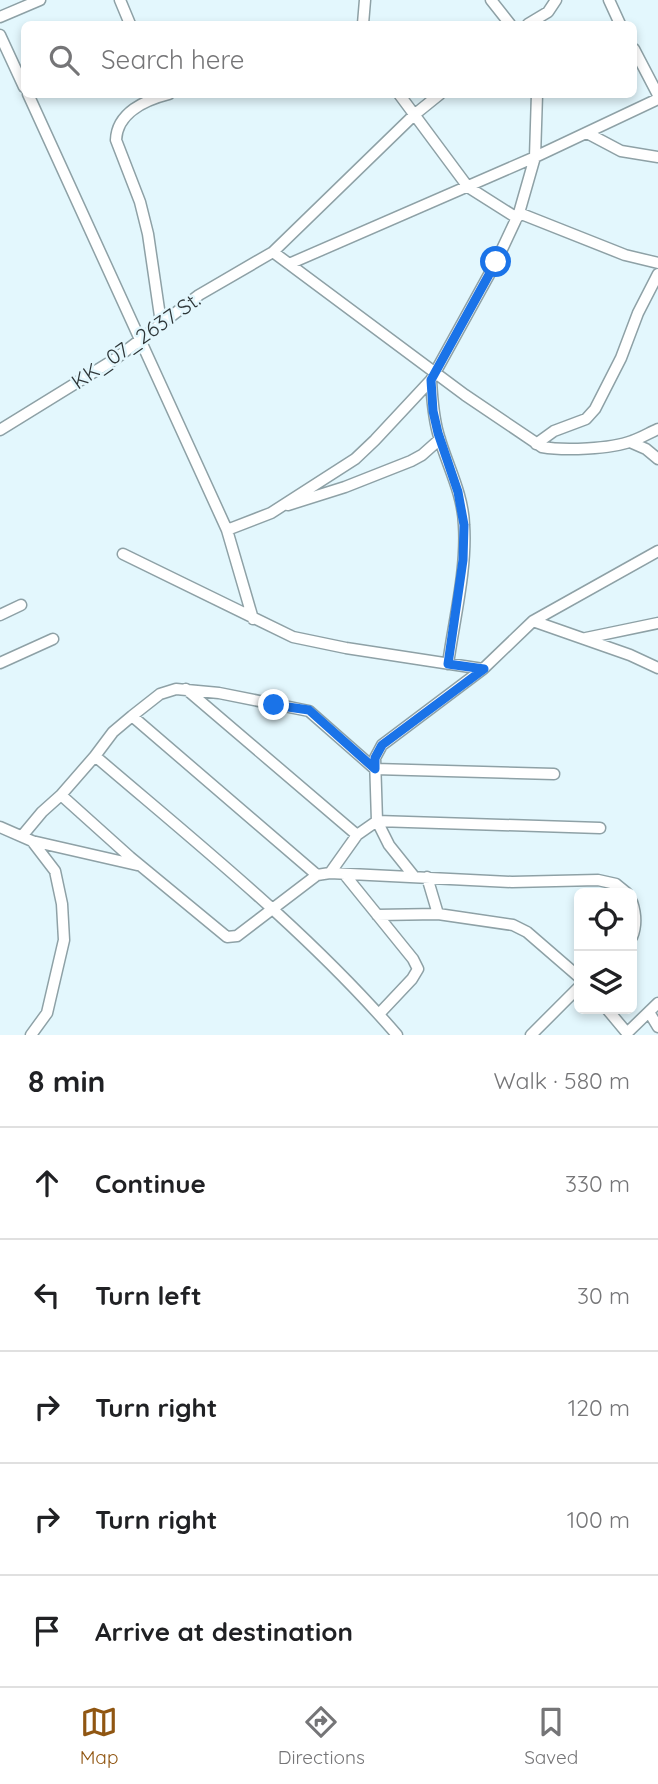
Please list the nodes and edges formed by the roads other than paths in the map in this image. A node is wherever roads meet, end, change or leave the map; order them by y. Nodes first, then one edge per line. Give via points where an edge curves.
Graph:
1 (40, 0) edge
2 (120, 0) edge
3 (365, 0) edge
4 (491, 0) edge
5 (556, 0) edge
6 (609, 0) edge
7 (0, 17) edge
8 (129, 21) edge
9 (363, 21) edge
10 (508, 21) edge
11 (533, 21) edge
12 (619, 21) edge
13 (0, 34) edge
14 (637, 53) edge
15 (654, 77) edge
16 (21, 80) edge
17 (658, 97) edge
18 (30, 98) edge
19 (157, 98) edge
20 (402, 98) edge
21 (435, 98) edge
22 (537, 98) edge
23 (414, 115) junction
24 (587, 133) junction
25 (535, 157) junction
26 (658, 157) edge
27 (468, 187) junction
28 (518, 216) junction
29 (273, 252) junction
30 (658, 263) edge
31 (289, 264) junction
32 (658, 274) edge
33 (161, 323) junction
34 (140, 340) junction
35 (433, 376) junction
36 (658, 429) edge
37 (0, 430) edge
38 (440, 439) junction
39 (630, 442) junction
40 (536, 444) junction
41 (658, 459) edge
42 (282, 506) junction
43 (227, 530) junction
44 (658, 551) edge
45 (123, 554) dead end
46 (21, 605) dead end
47 (0, 615) edge
48 (253, 619) junction
49 (533, 621) junction
50 (658, 623) edge
51 (583, 638) junction
52 (53, 639) dead end
53 (0, 663) edge
54 (448, 664) junction
55 (658, 668) edge
56 (484, 669) junction
57 (185, 689) junction
58 (132, 716) junction
59 (95, 756) junction
60 (375, 769) junction
61 (554, 774) dead end
62 (61, 795) junction
63 (377, 821) junction
64 (0, 827) edge
65 (600, 828) dead end
66 (357, 835) junction
67 (27, 839) junction
68 (142, 866) junction
69 (330, 873) junction
70 (317, 875) junction
71 (345, 875) junction
72 (413, 876) junction
73 (427, 877) junction
74 (621, 888) edge
75 (272, 908) junction
76 (438, 914) junction
77 (377, 915) junction
78 (574, 973) edge
79 (574, 992) edge
80 (658, 1003) edge
81 (649, 1012) junction
82 (379, 1014) junction
83 (611, 1014) edge
84 (658, 1027) edge
85 (626, 1034) edge
86 (31, 1035) edge
87 (397, 1035) edge
88 (531, 1035) edge

1 - 7 street
2 - 8 street
3 - 9 street
4 - 10 street
5 - 11 street
6 - 12 street
13 - 16 street
14 - 15 street
15 - 17 street
17 - 24 street
18 - 34 street
19 - 33 street via 128,113 116,141 148,234
20 - 23 street
21 - 23 street, KK_07_2637 St.
22 - 25 street
23 - 27 street
23 - 29 street, KK_07_2637 St.
24 - 25 street
24 - 26 street via 621,151
25 - 27 street
25 - 28 street
27 - 28 street
27 - 31 street
28 - 30 street
28 - 35 street
29 - 31 street
29 - 33 street, KK_07_2637 St.
31 - 35 street
32 - 40 street via 595,409 586,419 554,431
33 - 34 street, KK_07_2637 St.
34 - 37 street, KK_07_2637 St.
34 - 43 street
35 - 38 street via 433,411
35 - 40 street
35 - 42 street via 355,458
36 - 39 street
38 - 42 street via 411,461
38 - 54 street via 464,525
39 - 40 street via 555,449
39 - 41 street
42 - 43 street
43 - 48 street
44 - 49 street
45 - 48 street
46 - 47 street
48 - 54 street via 293,637
49 - 51 street
49 - 56 street
50 - 51 street
51 - 55 street
52 - 53 street
54 - 56 street
56 - 60 street via 382,745
57 - 58 street via 160,694
57 - 60 street via 309,710
57 - 66 street
58 - 59 street
58 - 70 street
59 - 62 street
59 - 75 street
60 - 61 street
60 - 63 street
62 - 67 street via 42,812
62 - 68 street
63 - 65 street
63 - 66 street
63 - 72 street
64 - 67 street
66 - 69 street
67 - 68 street
67 - 86 street via 55,871 64,940 47,1013
68 - 75 street via 227,937 237,936
69 - 70 street
69 - 71 street
70 - 75 street
71 - 72 street
71 - 77 street
72 - 73 street
73 - 74 street via 512,882 598,880
73 - 76 street
75 - 82 street
76 - 77 street
76 - 78 street via 520,928
77 - 82 street via 418,969
79 - 88 street
80 - 81 street
81 - 84 street
81 - 85 street
82 - 87 street
83 - 85 street

